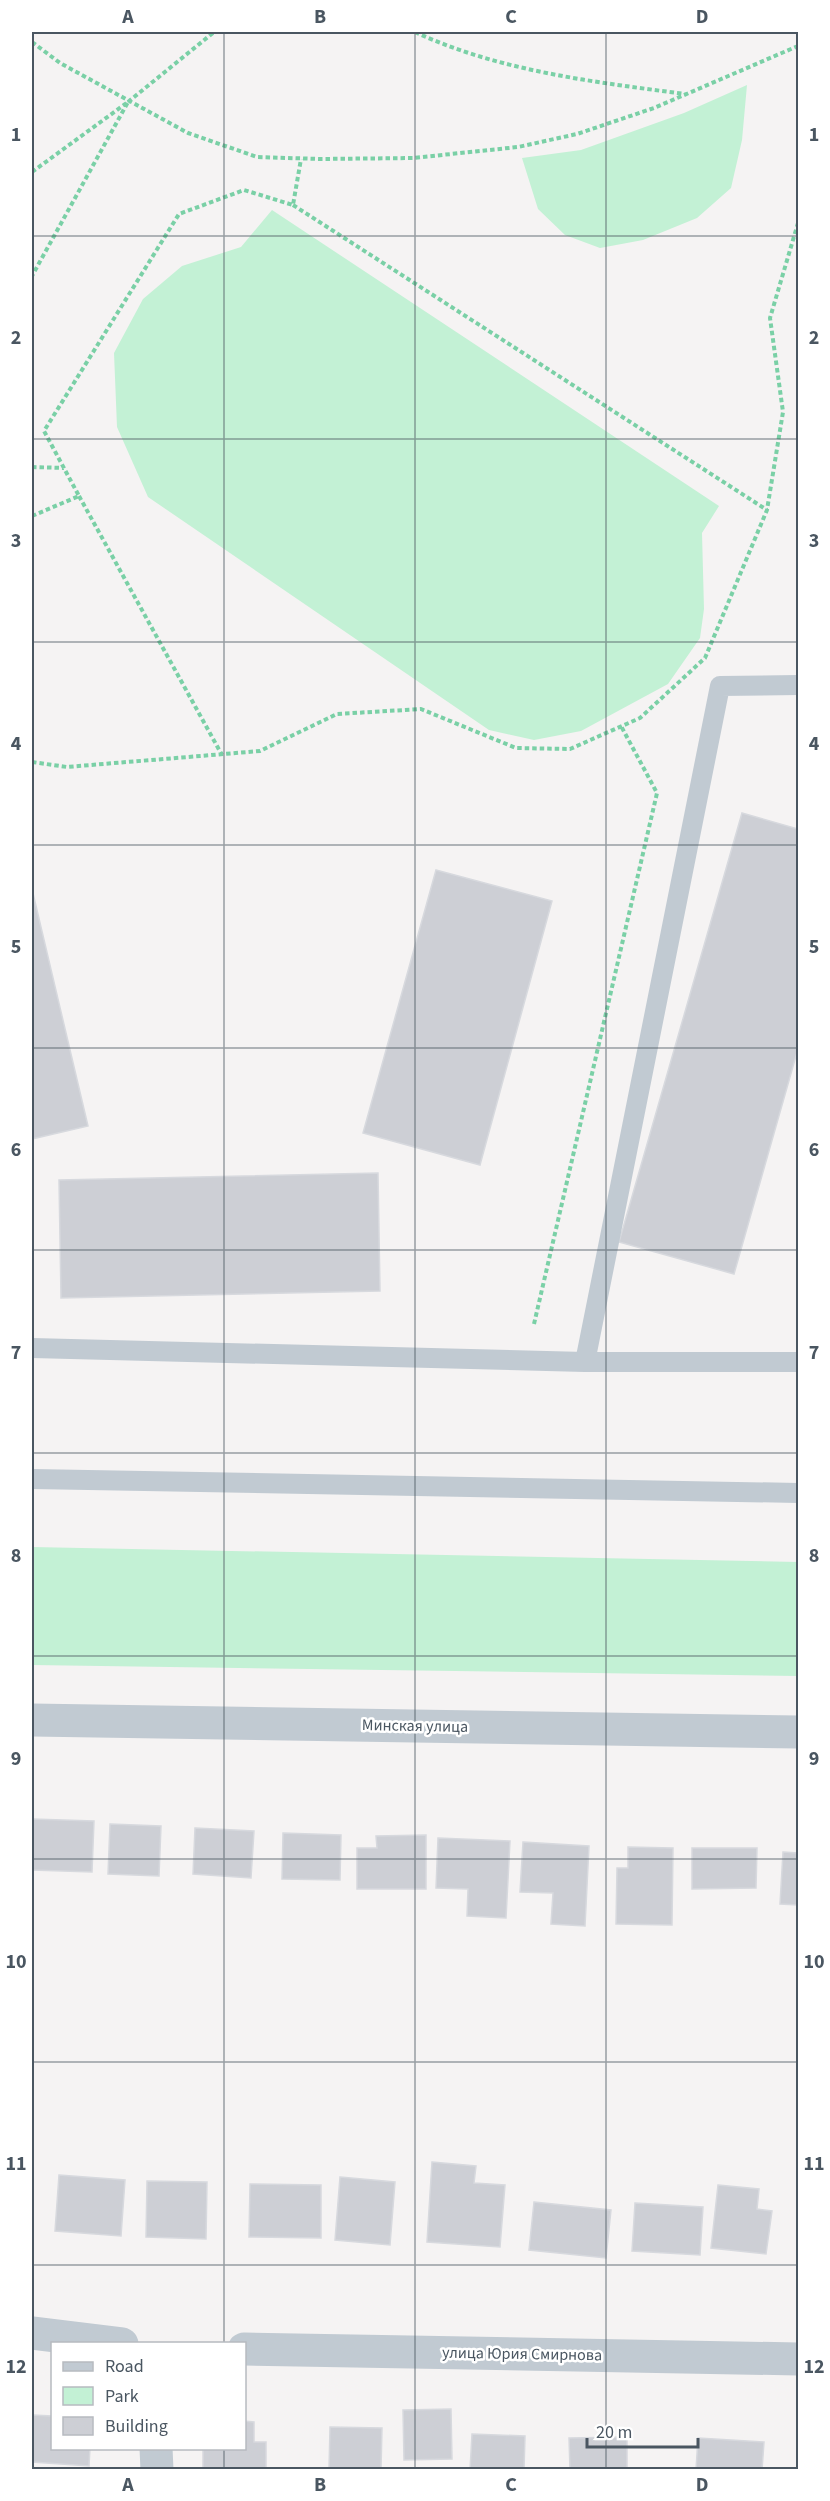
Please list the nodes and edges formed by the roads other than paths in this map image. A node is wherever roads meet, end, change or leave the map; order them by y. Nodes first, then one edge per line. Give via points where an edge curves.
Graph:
1 (798, 686) edge
2 (32, 1348) edge
3 (585, 1362) junction
4 (798, 1362) edge
5 (32, 1479) edge
6 (798, 1493) edge
7 (32, 1720) edge
8 (798, 1732) edge
9 (32, 2333) edge
10 (113, 2342) edge
11 (246, 2349) edge
12 (798, 2359) edge
13 (156, 2450) edge
14 (157, 2469) edge

1 - 3 lane via 720,686
2 - 3 lane
3 - 4 lane
5 - 6 lane
7 - 8 street, Минская улица
9 - 10 street
11 - 12 street, улица Юрия Смирнова
13 - 14 street

